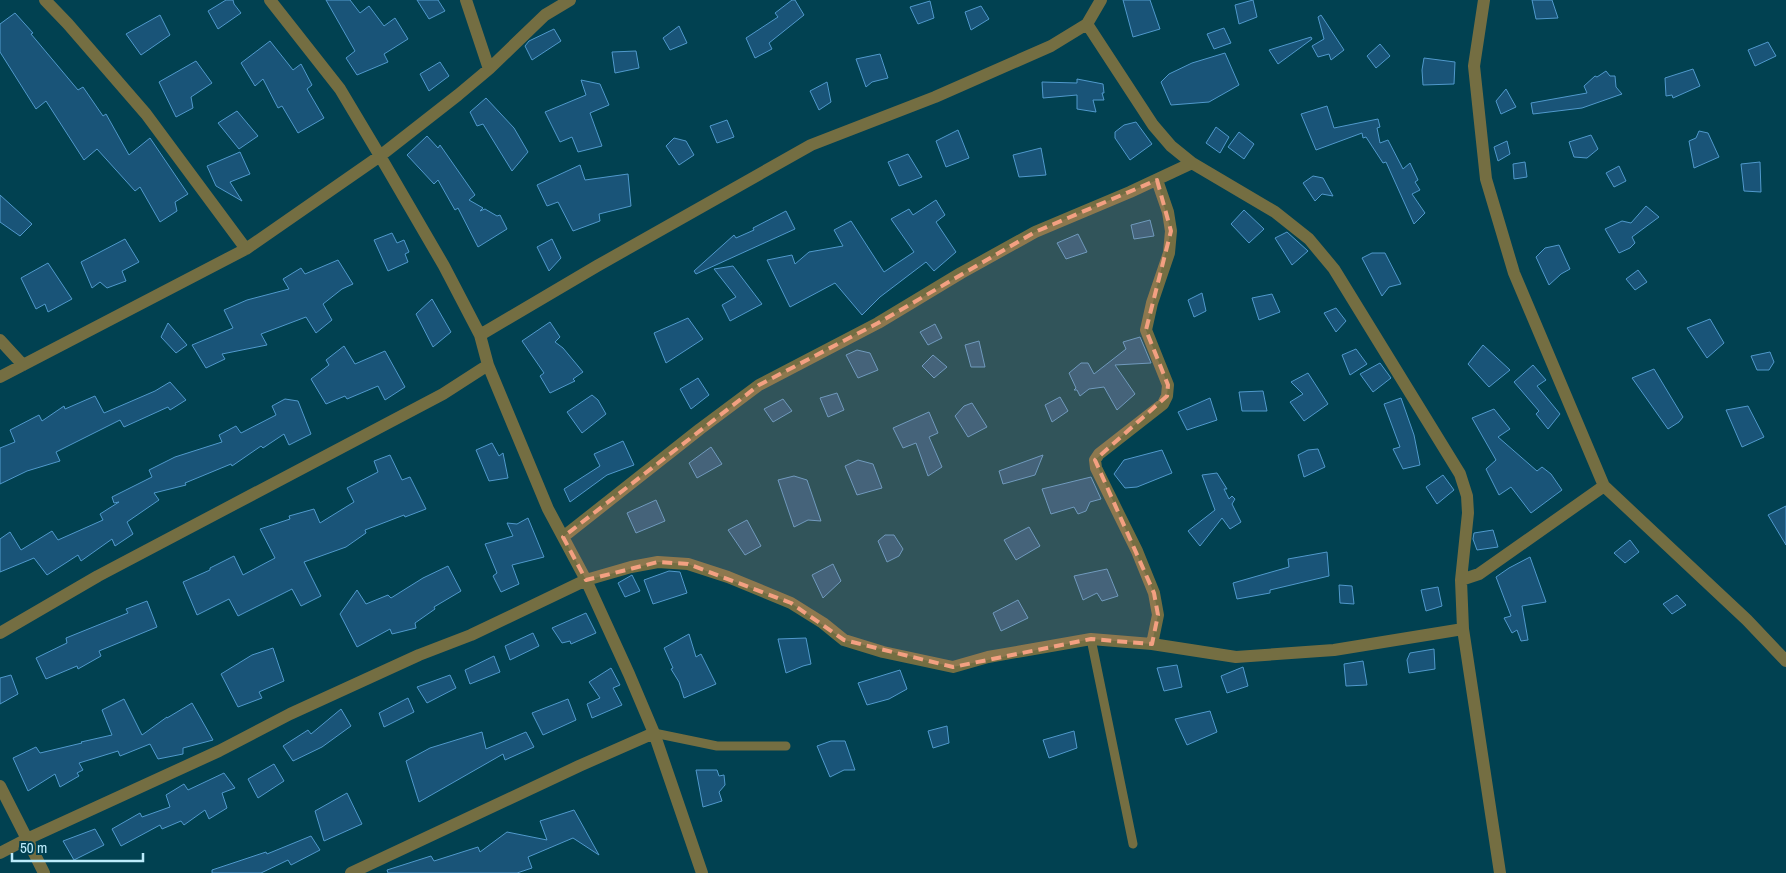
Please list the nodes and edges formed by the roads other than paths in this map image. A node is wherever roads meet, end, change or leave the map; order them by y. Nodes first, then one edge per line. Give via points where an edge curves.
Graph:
1 (46, 0) edge
2 (270, 0) edge
3 (466, 0) edge
4 (570, 0) edge
5 (1101, 0) edge
6 (1484, 0) edge
7 (1087, 24) junction
8 (489, 69) junction
9 (380, 156) junction
10 (1192, 163) junction
11 (1157, 180) junction
12 (246, 249) junction
13 (480, 335) junction
14 (0, 340) edge
15 (23, 365) junction
16 (488, 365) junction
17 (0, 377) edge
18 (1604, 486) junction
19 (563, 536) junction
20 (586, 580) junction
21 (1461, 580) junction
22 (1463, 629) junction
23 (0, 633) edge
24 (1091, 639) junction
25 (1152, 644) junction
26 (1786, 661) edge
27 (654, 733) junction
28 (786, 746) dead end
29 (0, 786) edge
30 (27, 839) junction
31 (1133, 844) dead end
32 (0, 853) edge
33 (44, 873) edge
34 (351, 873) edge
35 (702, 873) edge
36 (1500, 873) edge

1 - 12 street via 146,114
2 - 9 street via 340,89
3 - 8 street
4 - 8 street via 545,15
5 - 7 street
6 - 18 street via 1474,66 1486,179 1514,274
7 - 10 street via 1153,125
7 - 13 street via 1051,46 935,97 811,145
8 - 9 street
9 - 12 street
9 - 13 street
10 - 11 street
10 - 21 street via 1274,212 1309,239 1334,269 1460,474 1467,496 1468,514
11 - 19 street via 1035,232 961,272 878,323 759,385
11 - 25 street via 1172,231 1169,253 1146,330 1168,385 1167,396 1163,404 1095,460 1154,593 1158,615
12 - 15 street
13 - 16 street
14 - 15 street
15 - 17 street
16 - 19 street
16 - 23 street via 443,394 98,576
18 - 21 street via 1479,574
18 - 26 street via 1747,620
19 - 20 street
20 - 24 street via 658,562 688,564 791,603 844,640 882,652 953,667 988,657
20 - 27 street
20 - 30 street via 471,635 290,714
21 - 22 street
22 - 25 street via 1334,650 1236,657
22 - 36 street
24 - 25 street
24 - 31 lane
27 - 28 lane via 717,746
27 - 34 street
27 - 35 street
29 - 30 street
30 - 32 street
30 - 33 street

